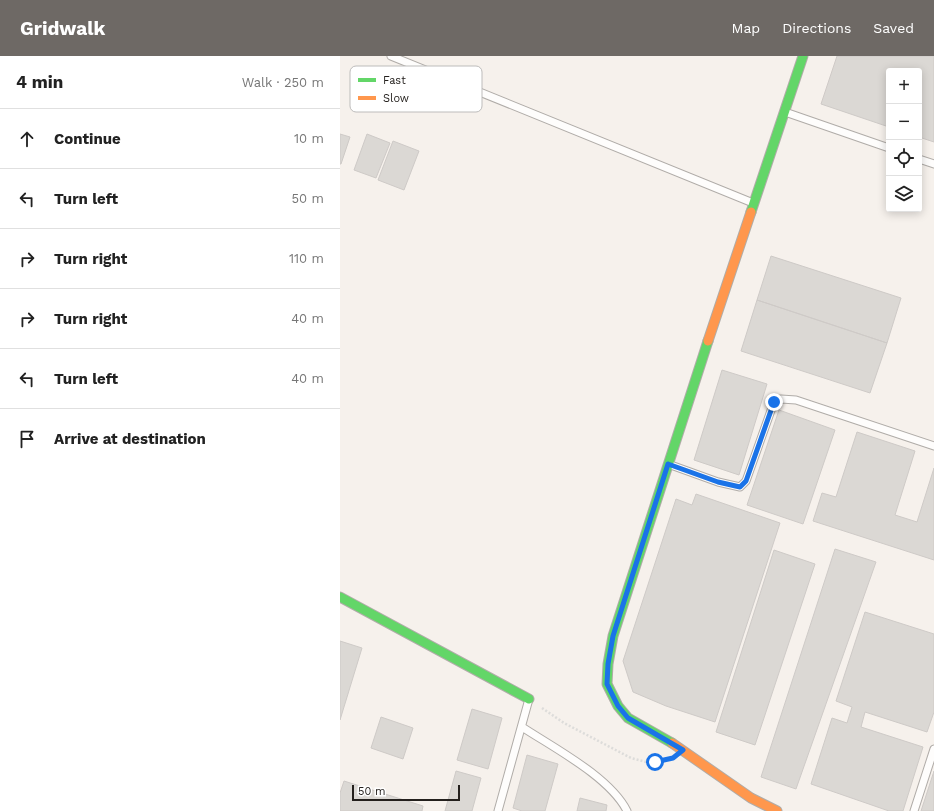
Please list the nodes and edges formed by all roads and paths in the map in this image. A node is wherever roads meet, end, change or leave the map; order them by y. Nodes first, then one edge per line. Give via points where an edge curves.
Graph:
1 (391, 56) edge
2 (803, 56) edge
3 (416, 66) edge
4 (482, 93) edge
5 (785, 112) junction
6 (886, 147) edge
7 (922, 160) edge
8 (934, 164) edge
9 (753, 203) junction
10 (934, 446) edge
11 (668, 464) junction
12 (340, 597) edge
13 (529, 699) junction
14 (522, 727) junction
15 (934, 749) edge
16 (683, 750) junction
17 (498, 811) edge
18 (627, 811) edge
19 (776, 811) edge
20 (914, 811) edge

1 - 3 lane
2 - 5 street
4 - 9 lane
5 - 6 lane
5 - 9 street
7 - 8 lane
9 - 11 street
10 - 11 lane via 796,400 781,399 774,402 746,481 740,487
11 - 16 street via 613,636 607,684 618,706 628,718
12 - 13 street
13 - 14 lane
13 - 16 path via 564,723 631,758 655,762 673,758
14 - 17 lane
14 - 18 lane via 608,785
15 - 20 lane
16 - 19 street via 751,798

